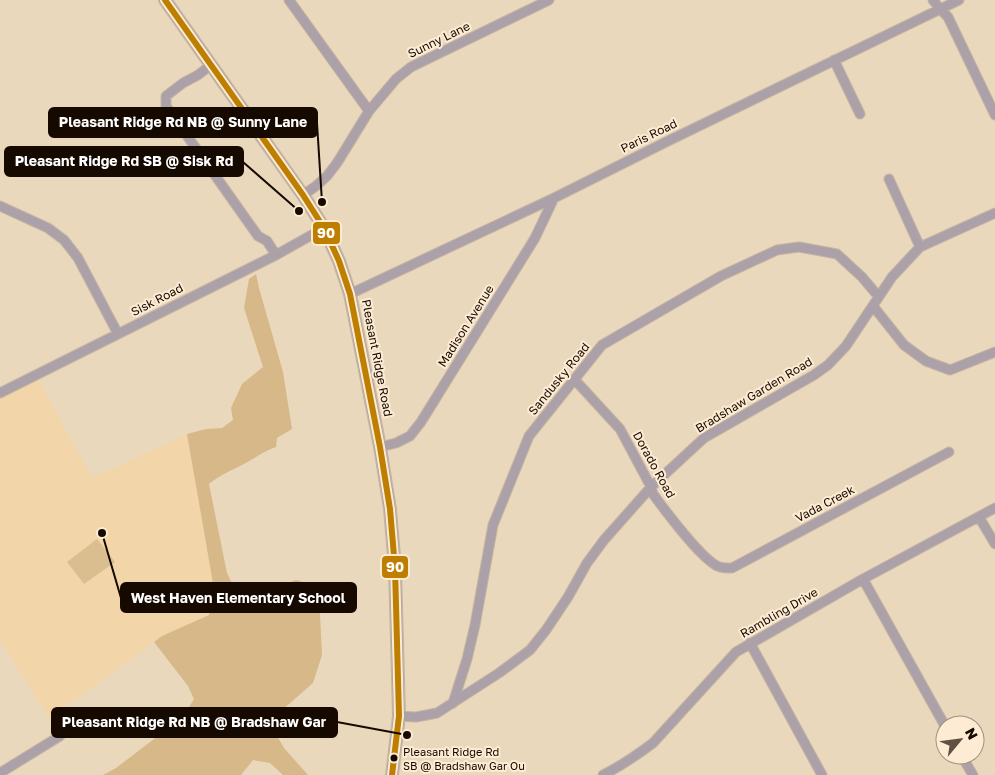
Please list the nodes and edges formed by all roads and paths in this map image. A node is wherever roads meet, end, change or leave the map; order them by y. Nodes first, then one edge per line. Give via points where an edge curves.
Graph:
1 (165, 0) edge
2 (289, 0) edge
3 (549, 0) edge
4 (933, 0) edge
5 (959, 0) edge
6 (940, 9) junction
7 (834, 60) junction
8 (211, 65) junction
9 (370, 111) junction
10 (994, 112) edge
11 (860, 114) dead end
12 (889, 179) dead end
13 (303, 195) junction
14 (554, 198) junction
15 (0, 206) edge
16 (995, 213) edge
17 (324, 228) junction
18 (920, 247) junction
19 (276, 255) junction
20 (350, 294) junction
21 (878, 296) junction
22 (873, 306) junction
23 (118, 334) junction
24 (995, 352) edge
25 (575, 380) junction
26 (0, 392) edge
27 (380, 447) junction
28 (949, 452) dead end
29 (651, 487) junction
30 (995, 508) edge
31 (979, 517) junction
32 (995, 544) edge
33 (710, 562) joint
34 (863, 579) junction
35 (750, 643) junction
36 (453, 704) junction
37 (939, 715) edge
38 (398, 716) junction
39 (60, 736) dead end
40 (0, 773) edge
41 (392, 775) edge
42 (603, 775) edge
43 (822, 775) edge

1 - 8 main road, Pleasant Ridge Road
2 - 9 street
3 - 9 street, Sunny Lane via 412,67 396,79
4 - 6 street
5 - 6 street, Paris Road
6 - 7 street, Paris Road
6 - 10 street via 948,17
7 - 11 street
7 - 14 street, Paris Road
8 - 13 main road, Pleasant Ridge Road
8 - 19 street via 166,96 166,106 258,236 267,241
9 - 13 street, Sunny Lane via 327,176
12 - 18 street
13 - 17 main road, Pleasant Ridge Road
14 - 20 street, Paris Road
14 - 27 street, Madison Avenue via 535,238 422,422 410,436
15 - 23 street via 48,228 64,240 78,258
16 - 18 street, Bradshaw Garden Road
17 - 19 street, Sisk Road
17 - 20 main road, Pleasant Ridge Road
18 - 21 street, Bradshaw Garden Road
19 - 23 street, Sisk Road
20 - 27 main road, Pleasant Ridge Road
21 - 22 street, Bradshaw Garden Road
21 - 25 street, Sandusky Road via 837,254 799,246 777,250 722,276 602,345
22 - 24 street via 904,345 926,361 950,370
22 - 29 street, Bradshaw Garden Road via 846,346 828,365 704,438
23 - 26 street, Sisk Road
25 - 29 street, Dorado Road via 620,429
25 - 36 street, Sandusky Road via 529,436 493,525 476,625
27 - 38 main road, Pleasant Ridge Road via 395,568
28 - 33 street, Vada Creek via 732,568 720,568
29 - 33 street, Dorado Road via 678,526
29 - 36 street, Bradshaw Garden Road via 604,540 530,650
30 - 31 street, Rambling Drive
31 - 32 street
31 - 34 street, Rambling Drive
34 - 35 street, Rambling Drive
34 - 37 street
35 - 42 street, Rambling Drive via 736,652 653,743
35 - 43 street
36 - 38 street, Bradshaw Garden Road via 437,713
38 - 41 main road, Pleasant Ridge Road
39 - 40 street

